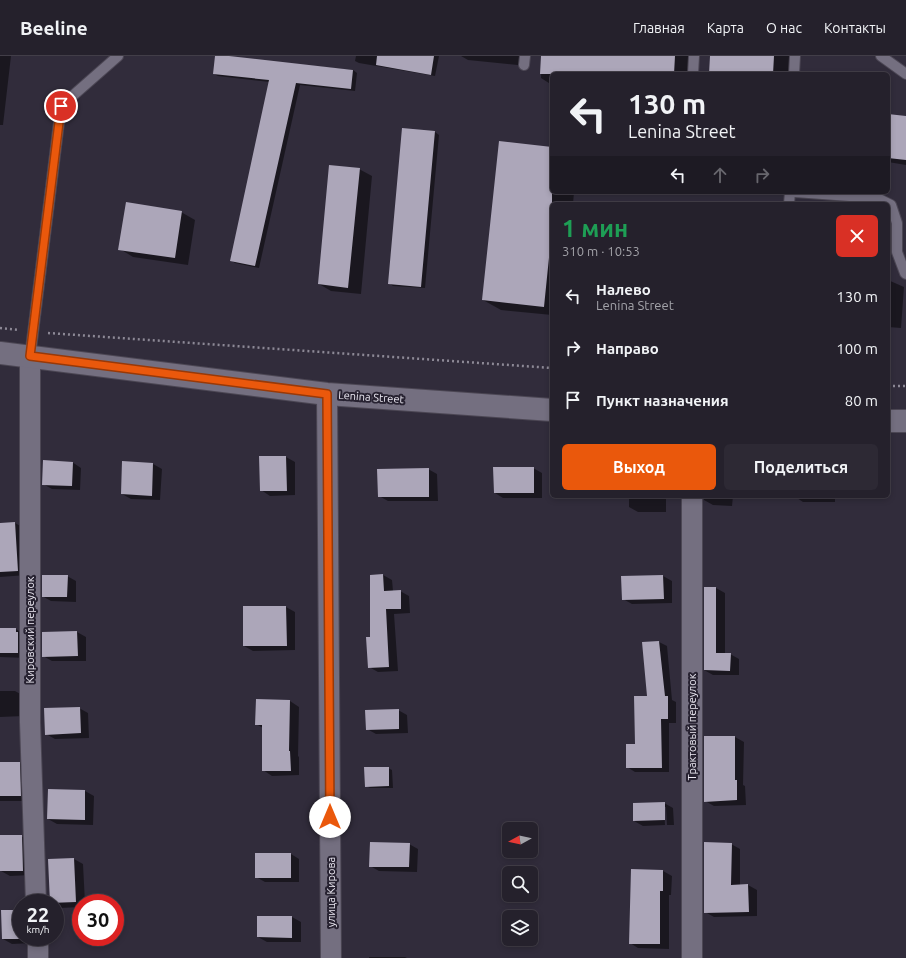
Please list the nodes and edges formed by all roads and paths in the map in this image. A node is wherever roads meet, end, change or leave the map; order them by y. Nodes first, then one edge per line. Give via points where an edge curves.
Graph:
1 (118, 56) edge
2 (694, 56) edge
3 (795, 56) edge
4 (881, 56) edge
5 (693, 72) edge
6 (794, 72) edge
7 (906, 74) edge
8 (822, 194) edge
9 (885, 202) edge
10 (890, 204) edge
11 (901, 236) edge
12 (906, 274) edge
13 (33, 332) junction
14 (0, 353) edge
15 (30, 356) junction
16 (550, 368) edge
17 (890, 386) edge
18 (906, 386) edge
19 (327, 394) junction
20 (550, 410) edge
21 (890, 421) edge
22 (906, 421) edge
23 (692, 498) edge
24 (36, 894) edge
25 (38, 946) edge
26 (38, 958) edge
27 (331, 958) edge
28 (692, 958) edge

1 - 13 lane via 61,106
2 - 5 lane
3 - 6 lane
4 - 7 lane
8 - 9 lane via 877,198
10 - 11 lane
11 - 12 lane via 897,252
13 - 15 lane
13 - 16 path
14 - 15 main road, Lenina Street
15 - 19 main road, Lenina Street
15 - 24 street, Кировский переулок via 30,722
17 - 18 path
19 - 20 main road, Lenina Street
19 - 27 street, улица Кирова
21 - 22 main road
23 - 28 street, Трактовый переулок
25 - 26 street

